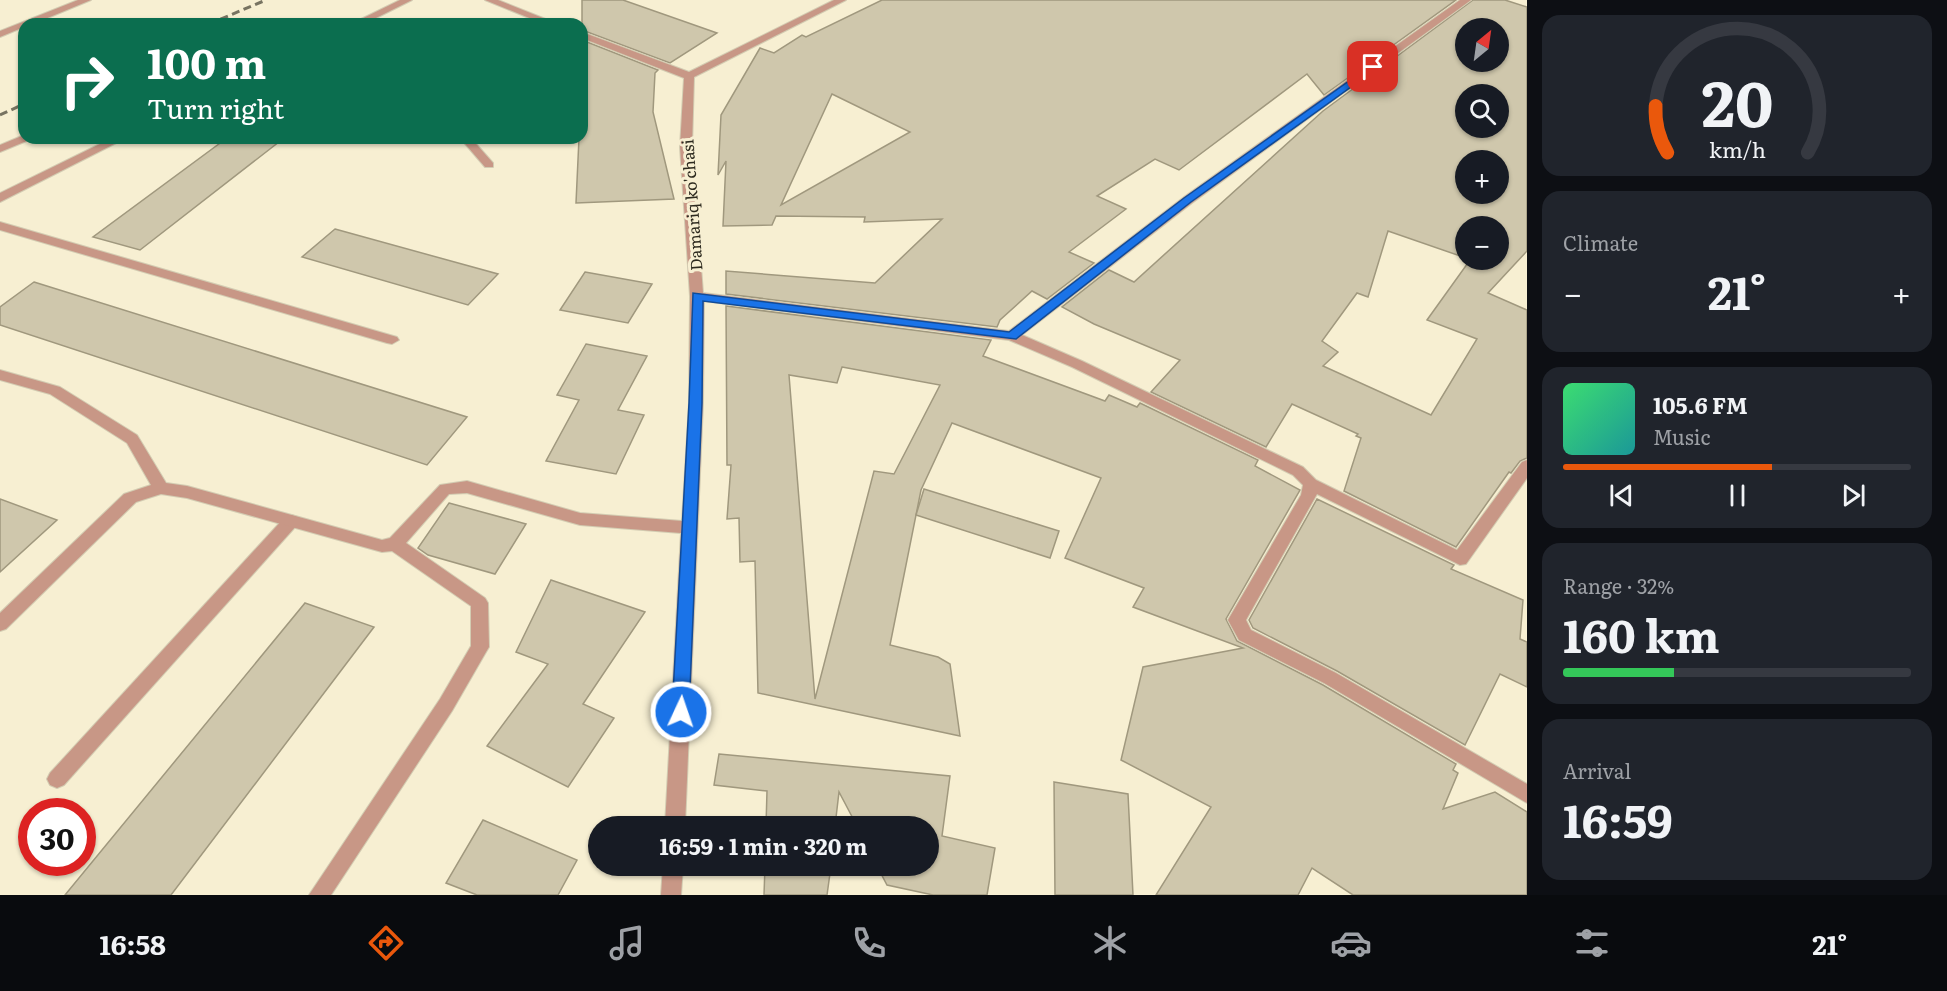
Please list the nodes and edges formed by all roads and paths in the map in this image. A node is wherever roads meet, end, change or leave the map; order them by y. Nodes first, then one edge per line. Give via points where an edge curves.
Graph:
1 (86, 0) edge
2 (407, 0) edge
3 (490, 0) edge
4 (841, 0) edge
5 (1466, 0) edge
6 (40, 18) edge
7 (369, 18) edge
8 (537, 18) edge
9 (18, 26) edge
10 (0, 34) edge
11 (588, 37) edge
12 (689, 76) junction
13 (18, 141) edge
14 (109, 144) edge
15 (470, 144) edge
16 (0, 149) edge
17 (489, 165) dead end
18 (0, 198) edge
19 (0, 226) edge
20 (697, 296) junction
21 (1012, 336) junction
22 (392, 340) dead end
23 (0, 375) edge
24 (1527, 466) edge
25 (1311, 484) junction
26 (160, 488) junction
27 (291, 521) junction
28 (690, 528) junction
29 (395, 544) junction
30 (0, 624) edge
31 (57, 780) dead end
32 (1527, 794) edge
33 (676, 816) edge
34 (672, 876) edge
35 (319, 895) edge
36 (671, 895) edge

1 - 6 street
2 - 7 street
3 - 8 street
4 - 12 street
5 - 21 street via 1188,200
9 - 10 street
11 - 12 street
12 - 20 street, Damariq ko'chasi via 686,147
13 - 16 street
14 - 18 street
15 - 17 street
19 - 22 street
20 - 21 street
20 - 28 street, Damariq ko'chasi
21 - 25 street via 1290,467
23 - 26 street via 55,390 132,439
24 - 25 street via 1460,559
25 - 32 street via 1309,495 1237,620 1245,635 1330,678
26 - 27 street
26 - 30 street via 130,498
27 - 29 street via 382,546
27 - 31 street
28 - 29 street via 580,519 467,487 445,489
28 - 33 street, Damariq ko'chasi
29 - 35 street via 479,603 480,647 446,705
34 - 36 street

